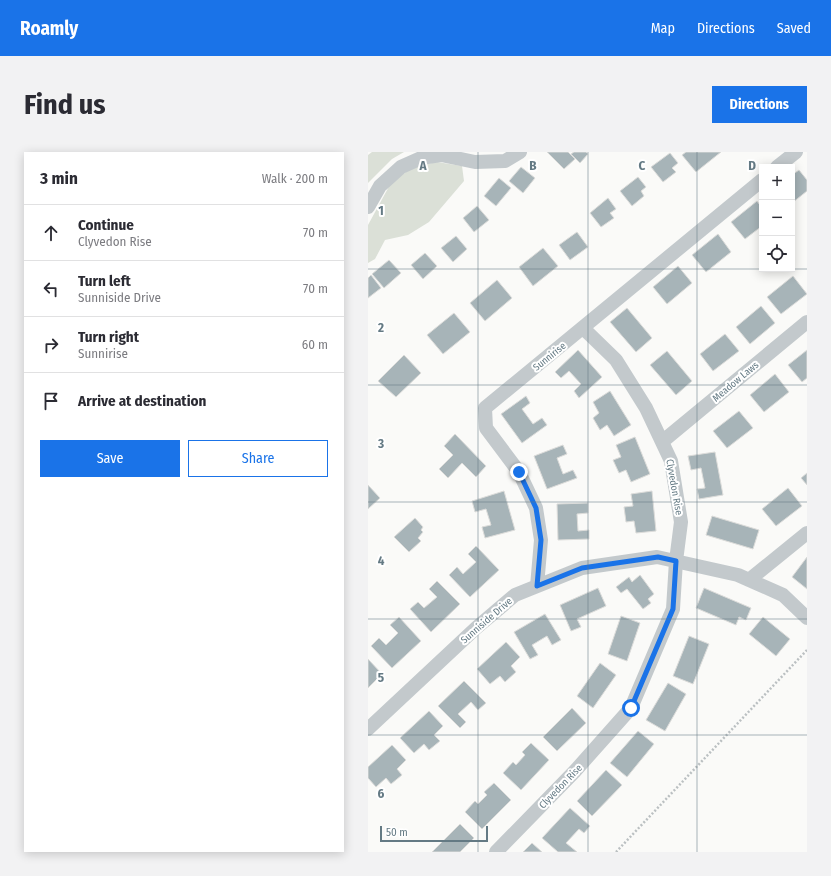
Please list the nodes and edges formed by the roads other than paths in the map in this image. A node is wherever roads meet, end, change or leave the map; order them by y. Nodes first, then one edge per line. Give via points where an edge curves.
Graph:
1 (520, 152) edge
2 (796, 152) edge
3 (418, 155) edge
4 (781, 164) edge
5 (759, 182) edge
6 (369, 201) edge
7 (807, 322) edge
8 (583, 328) junction
9 (663, 440) junction
10 (807, 533) edge
11 (676, 561) junction
12 (749, 580) junction
13 (537, 586) junction
14 (807, 618) edge
15 (369, 727) edge
16 (496, 852) edge

1 - 3 street via 505,161 475,162 441,155
2 - 4 street
3 - 6 street via 380,186
5 - 8 street, Sunnirise
7 - 9 street, Meadow Laws
8 - 9 street, Clyvedon Rise via 616,360
8 - 13 street, Sunnirise via 485,408 486,428 519,472 536,508 541,540
9 - 11 street, Clyvedon Rise via 671,461 681,522
10 - 12 street
11 - 12 street, Sunniside Drive via 738,575
11 - 13 street, Sunniside Drive via 658,557 582,568
11 - 16 street, Clyvedon Rise via 673,609 631,708 575,771
12 - 14 street, Sunniside Drive via 783,595
13 - 15 street, Sunniside Drive via 515,595 481,623

